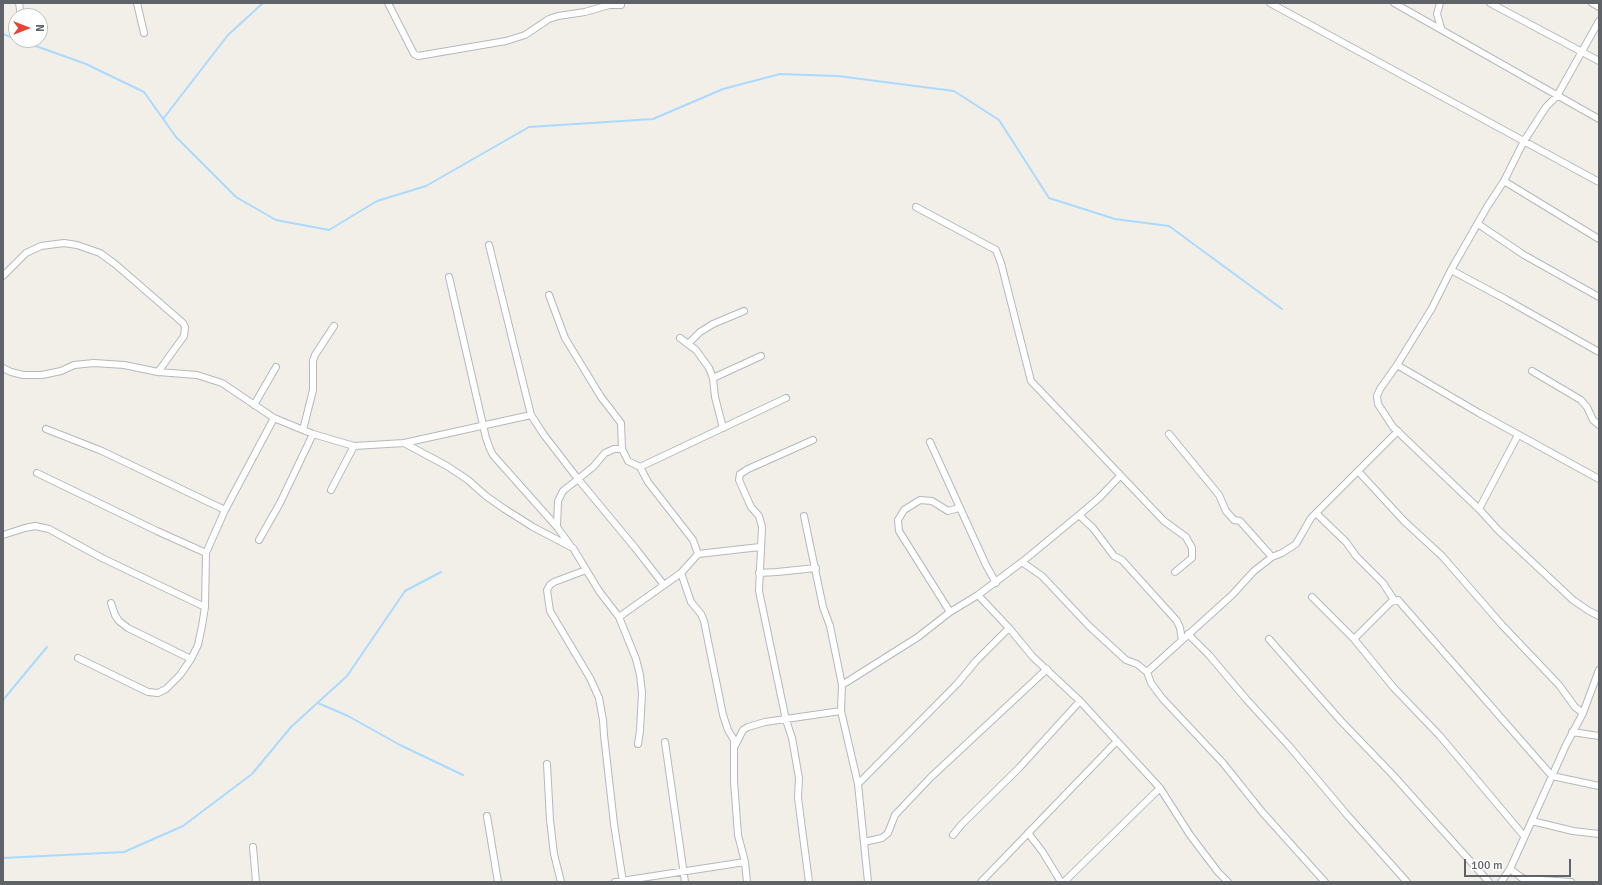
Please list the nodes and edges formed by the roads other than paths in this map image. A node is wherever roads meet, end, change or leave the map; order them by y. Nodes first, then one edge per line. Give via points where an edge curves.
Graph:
1 (137, 3) edge
2 (388, 3) edge
3 (1270, 3) edge
4 (1394, 3) edge
5 (1440, 3) edge
6 (1490, 3) edge
7 (1592, 3) edge
8 (621, 5) dead end
9 (1599, 7) edge
10 (1599, 21) edge
11 (1441, 28) junction
12 (144, 33) dead end
13 (1581, 51) junction
14 (1599, 61) edge
15 (1557, 96) junction
16 (1599, 118) edge
17 (1524, 141) junction
18 (1504, 181) junction
19 (1599, 182) edge
20 (916, 207) dead end
21 (1478, 224) junction
22 (1599, 239) edge
23 (489, 245) dead end
24 (1451, 270) junction
25 (3, 276) edge
26 (449, 277) dead end
27 (549, 295) dead end
28 (1599, 297) edge
29 (744, 311) dead end
30 (334, 326) dead end
31 (680, 338) dead end
32 (688, 344) junction
33 (1599, 352) edge
34 (760, 356) dead end
35 (1397, 365) junction
36 (276, 367) dead end
37 (3, 368) edge
38 (1532, 371) dead end
39 (158, 372) junction
40 (713, 378) junction
41 (786, 398) dead end
42 (254, 404) junction
43 (531, 415) junction
44 (274, 418) junction
45 (483, 425) junction
46 (1599, 425) edge
47 (723, 428) junction
48 (46, 429) dead end
49 (302, 430) junction
50 (1398, 431) junction
51 (313, 434) junction
52 (1169, 434) dead end
53 (1518, 435) junction
54 (813, 440) dead end
55 (930, 442) dead end
56 (404, 443) junction
57 (354, 446) junction
58 (622, 449) junction
59 (640, 467) junction
60 (1358, 472) junction
61 (36, 473) dead end
62 (1120, 476) junction
63 (578, 479) junction
64 (1599, 479) edge
65 (331, 490) dead end
66 (960, 508) junction
67 (1479, 509) junction
68 (225, 510) junction
69 (1316, 513) junction
70 (1079, 515) junction
71 (804, 516) dead end
72 (557, 527) junction
73 (3, 535) edge
74 (259, 540) dead end
75 (760, 547) junction
76 (573, 548) junction
77 (206, 553) junction
78 (698, 554) junction
79 (1272, 556) junction
80 (1022, 562) junction
81 (816, 568) junction
82 (586, 570) junction
83 (1175, 572) dead end
84 (681, 573) junction
85 (759, 573) junction
86 (996, 583) junction
87 (664, 585) junction
88 (987, 589) junction
89 (978, 595) junction
90 (1312, 597) dead end
91 (1394, 600) junction
92 (111, 603) dead end
93 (988, 605) junction
94 (205, 607) junction
95 (950, 612) junction
96 (619, 616) junction
97 (1599, 616) edge
98 (1009, 628) junction
99 (1188, 634) junction
100 (1268, 639) dead end
101 (1354, 639) junction
102 (1182, 640) junction
103 (78, 658) dead end
104 (192, 659) junction
105 (1047, 669) junction
106 (1599, 670) edge
107 (1147, 672) junction
108 (842, 686) junction
109 (1596, 686) edge
110 (1080, 702) junction
111 (841, 710) junction
112 (1583, 714) junction
113 (786, 720) junction
114 (1572, 732) junction
115 (1599, 736) edge
116 (1117, 741) junction
117 (665, 742) dead end
118 (638, 744) dead end
119 (735, 746) junction
120 (547, 764) dead end
121 (1552, 776) junction
122 (858, 784) junction
123 (1599, 786) edge
124 (1160, 788) junction
125 (487, 816) dead end
126 (1532, 821) junction
127 (1028, 833) junction
128 (953, 834) dead end
129 (1599, 834) edge
130 (1524, 836) junction
131 (864, 842) junction
132 (253, 847) dead end
133 (745, 862) junction
134 (1510, 869) junction
135 (684, 870) junction
136 (623, 881) edge
137 (256, 882) edge
138 (498, 882) edge
139 (561, 882) edge
140 (614, 882) edge
141 (685, 882) edge
142 (747, 882) edge
143 (809, 882) edge
144 (868, 882) edge
145 (981, 882) edge
146 (1060, 882) edge
147 (1064, 882) edge
148 (1228, 882) edge
149 (1325, 882) edge
150 (1407, 882) edge
151 (1489, 882) edge
152 (1501, 882) edge
153 (1571, 882) edge

1 - 12 street
2 - 8 street via 414,54 418,56 506,41 525,35 558,16 609,5
3 - 17 street
4 - 11 street
5 - 11 street via 1437,14
6 - 13 street
7 - 9 street
10 - 13 street
11 - 15 street
13 - 14 street
13 - 15 street
15 - 16 street
15 - 17 street
17 - 18 street
17 - 19 street
18 - 21 street
18 - 22 street
20 - 62 street via 996,250 1002,263 1031,381
21 - 24 street
21 - 28 street via 1524,255
23 - 43 street
24 - 33 street
24 - 35 street via 1432,308
25 - 39 street via 26,253 41,246 64,243 100,253 125,272 185,327 184,336
26 - 45 street
27 - 58 street via 565,338 601,397 621,423
29 - 32 street via 713,324
30 - 49 street via 313,361 313,390
31 - 32 street
32 - 40 street via 703,359
34 - 40 street
35 - 50 street via 1377,396 1378,404
35 - 53 street
36 - 42 street
37 - 39 street via 23,375 42,375 74,365 94,363 124,365
38 - 46 street via 1581,400
39 - 42 street via 206,377 222,383
40 - 47 street
41 - 47 street
42 - 44 street
43 - 45 street
43 - 63 street
44 - 49 street
44 - 68 street
45 - 56 street
45 - 72 street via 493,455
47 - 59 street
48 - 68 street via 102,451
49 - 51 street
50 - 60 street
50 - 67 street
51 - 57 street
51 - 74 street
52 - 79 street via 1219,495 1226,511 1234,520 1240,521
53 - 64 street
53 - 67 street
54 - 75 street via 740,474 739,480 751,507 759,516 762,527
55 - 66 street
56 - 57 street
56 - 76 street via 447,466 533,527
57 - 65 street
58 - 59 street via 628,462
58 - 63 street via 610,449
59 - 78 street via 648,482 693,540
60 - 69 street
60 - 112 street via 1404,521 1442,556
61 - 77 street
62 - 70 street
62 - 83 street via 1164,521 1186,537 1192,548 1192,558
63 - 72 street via 560,496
63 - 87 street
66 - 86 street
66 - 95 street via 948,511 932,501 920,500 904,510 898,520 899,531
67 - 97 street via 1573,600
68 - 77 street
69 - 79 street via 1296,544
69 - 91 street via 1383,583
70 - 80 street
70 - 102 street via 1093,528 1114,556 1122,560 1177,621
71 - 81 street
72 - 76 street
73 - 94 street via 34,526 49,529 102,558
75 - 78 street
75 - 85 street
76 - 82 street
77 - 94 street
78 - 84 street
79 - 99 street
80 - 86 street
80 - 107 street via 1042,576 1089,626 1126,660
81 - 85 street
81 - 108 street
82 - 96 street
82 - 136 street via 554,582 547,590 550,611 599,698
84 - 87 street
84 - 119 street via 692,602 704,621 723,715
85 - 113 street via 759,591
86 - 88 street
87 - 96 street
88 - 89 street
88 - 93 street
89 - 93 street
89 - 95 street
90 - 101 street
91 - 101 street
91 - 121 street via 1402,603
92 - 104 street via 119,621 128,628
93 - 98 street
94 - 104 street via 198,645
95 - 108 street
96 - 118 street via 640,674 641,717
98 - 105 street via 1033,657
98 - 122 street
99 - 102 street
99 - 150 street via 1209,654
100 - 151 street
101 - 130 street
102 - 107 street
103 - 104 street via 148,692 158,693 166,689
105 - 110 street
105 - 131 street via 931,777 895,815 888,833 882,838
106 - 109 street
107 - 149 street via 1151,683 1162,698 1223,763 1263,813
108 - 111 street
109 - 112 street
110 - 116 street
110 - 128 street
111 - 113 street
111 - 122 street
112 - 114 street
113 - 119 street via 748,727 743,730
113 - 143 street via 799,778 798,798
114 - 115 street
114 - 121 street
116 - 124 street
116 - 127 street
117 - 135 street
119 - 133 street via 734,781 738,835
120 - 139 street via 553,847
121 - 123 street
121 - 126 street
122 - 131 street
124 - 147 street
124 - 148 street via 1190,835
125 - 138 street
126 - 129 street via 1573,831
126 - 130 street
127 - 145 street
127 - 146 street
130 - 134 street
131 - 144 street
132 - 137 street
133 - 135 street
133 - 142 street
134 - 152 street
134 - 153 street via 1526,879
135 - 136 street
135 - 141 street
136 - 140 street

